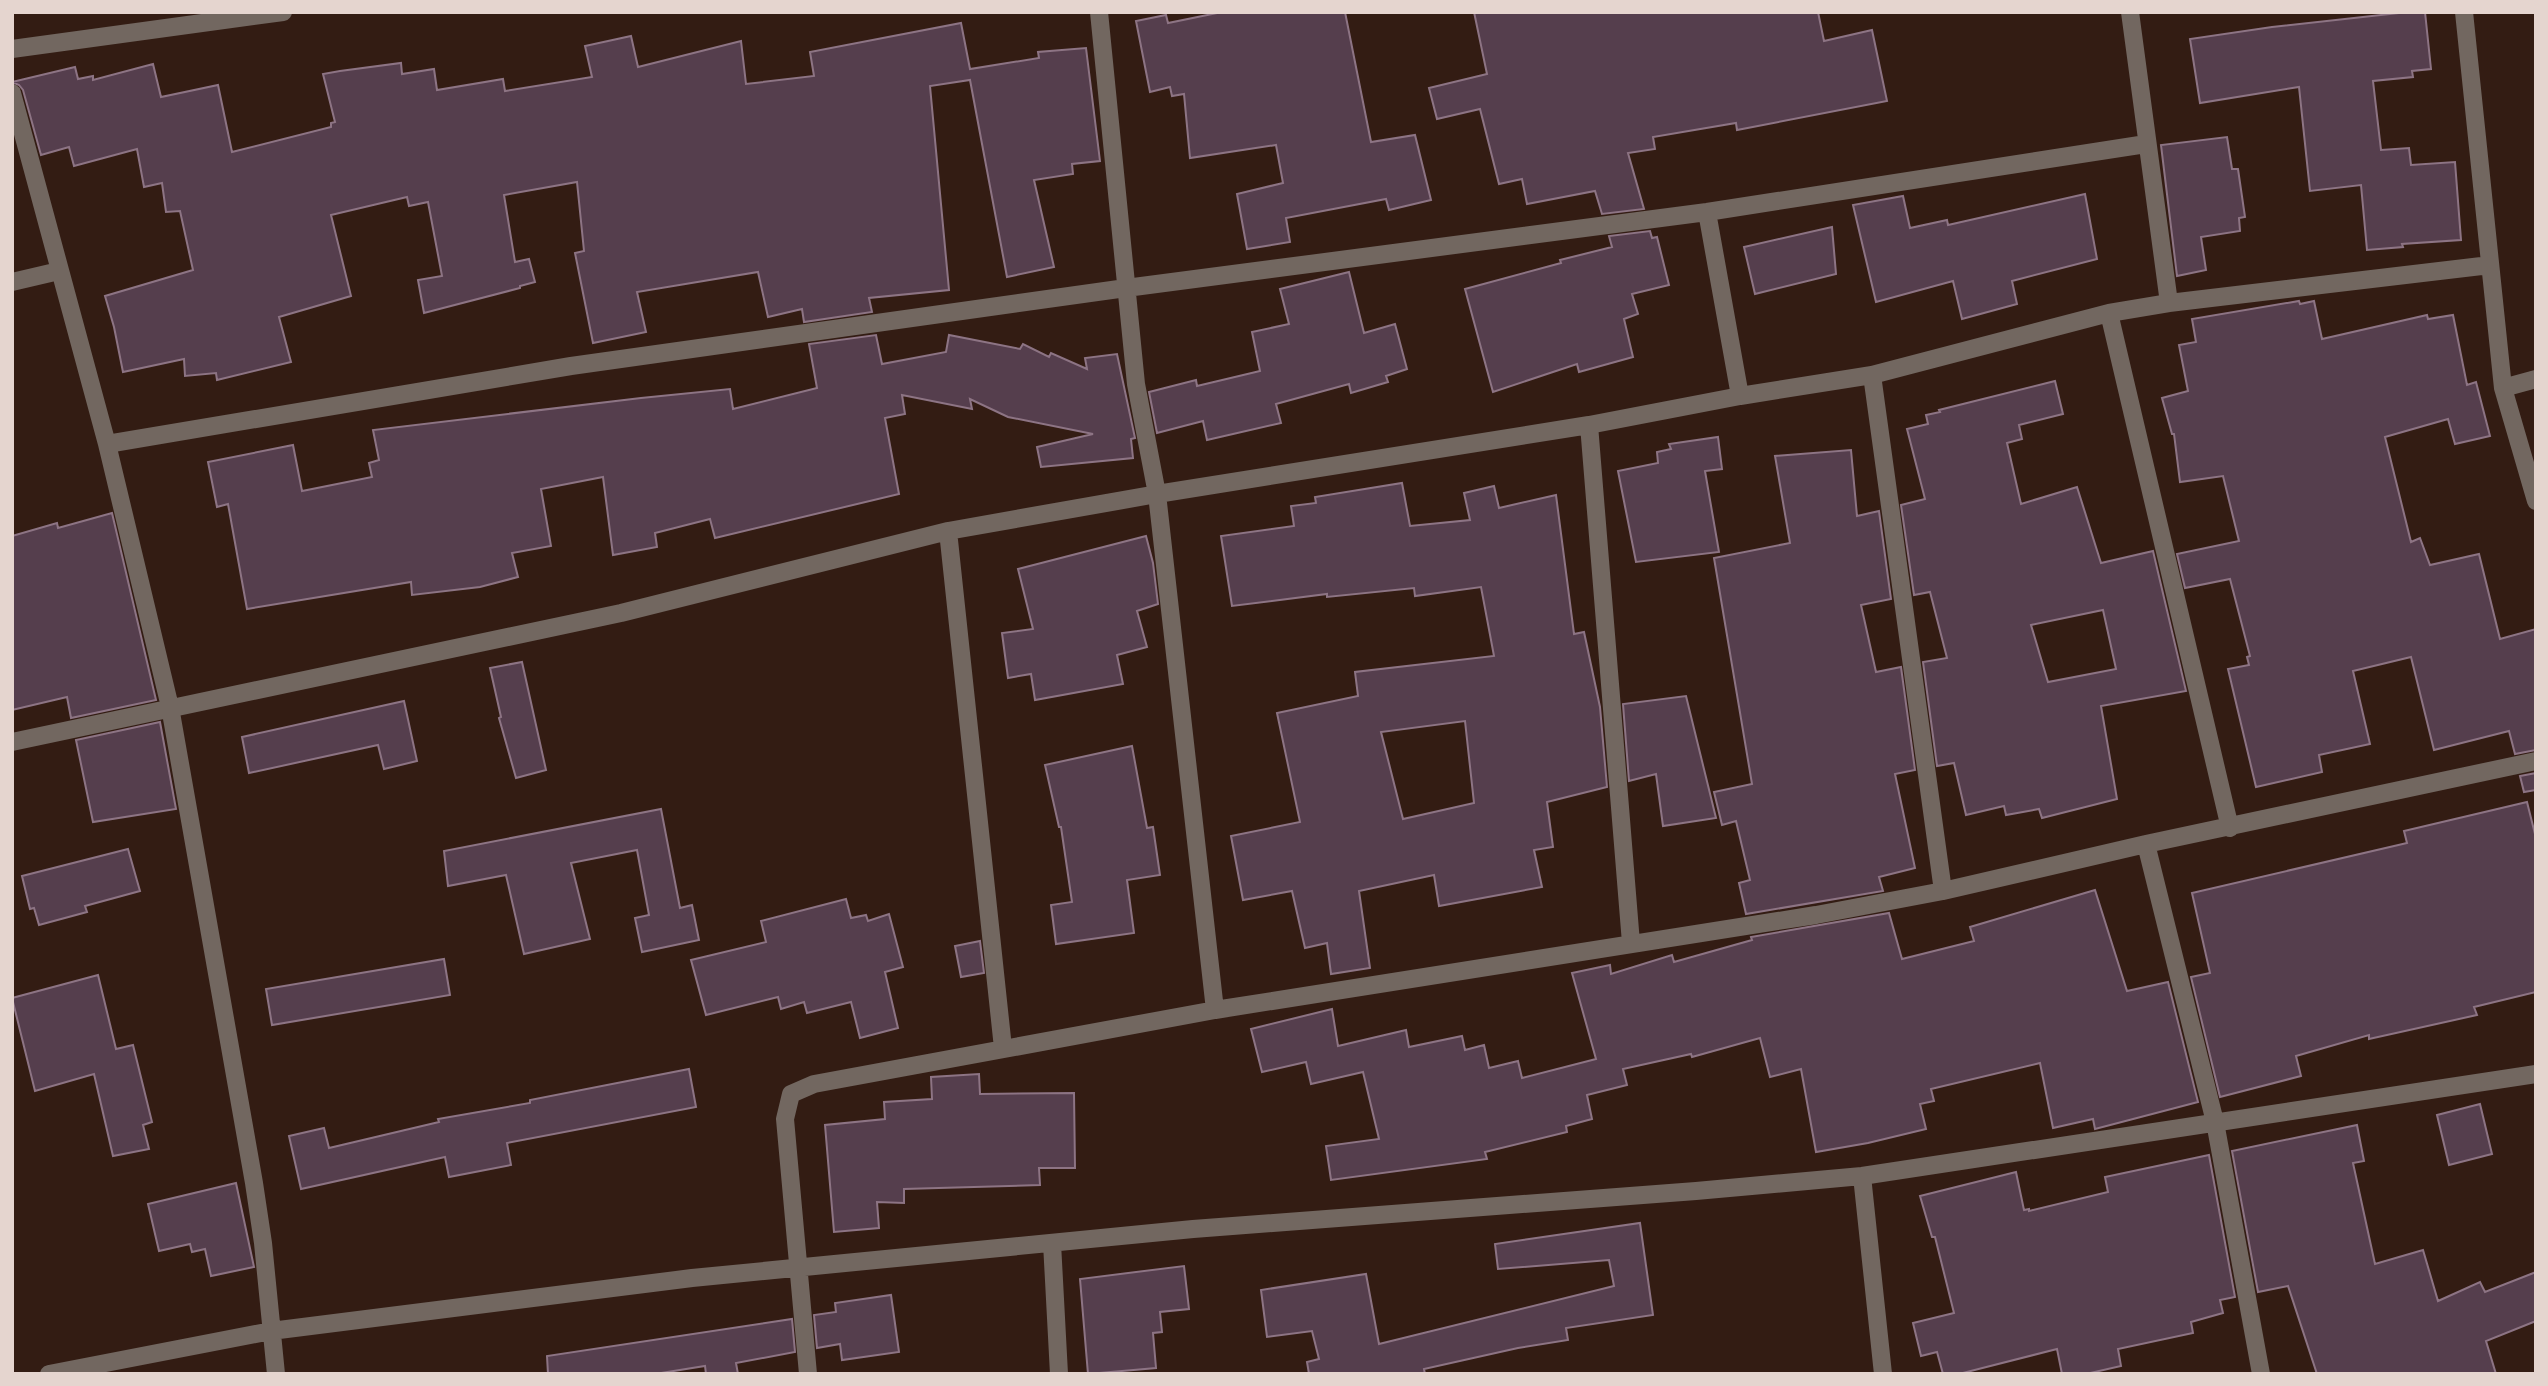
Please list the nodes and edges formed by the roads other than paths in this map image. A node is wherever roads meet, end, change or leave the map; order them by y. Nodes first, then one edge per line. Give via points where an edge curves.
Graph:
1 (283, 12) edge
2 (1099, 12) edge
3 (2130, 12) edge
4 (2464, 12) edge
5 (12, 49) edge
6 (12, 93) edge
7 (2146, 144) junction
8 (1707, 212) junction
9 (2490, 265) junction
10 (59, 271) junction
11 (12, 282) edge
12 (1126, 288) junction
13 (2169, 303) junction
14 (2109, 313) junction
15 (1872, 375) junction
16 (2536, 379) edge
17 (2503, 388) junction
18 (1740, 396) junction
19 (1588, 425) junction
20 (107, 444) junction
21 (1157, 494) junction
22 (2536, 500) edge
23 (948, 531) junction
24 (170, 707) junction
25 (12, 742) edge
26 (2536, 761) edge
27 (2230, 828) junction
28 (2146, 844) junction
29 (1943, 891) junction
30 (1631, 943) junction
31 (1215, 1010) junction
32 (1003, 1048) junction
33 (2536, 1074) edge
34 (2215, 1122) junction
35 (1861, 1176) junction
36 (1052, 1243) junction
37 (800, 1269) junction
38 (271, 1331) junction
39 (49, 1374) edge
40 (276, 1374) edge
41 (808, 1374) edge
42 (1059, 1374) edge
43 (1883, 1374) edge
44 (2261, 1374) edge

1 - 5 street
2 - 12 street
3 - 7 street
4 - 9 street
6 - 10 street
7 - 8 street
7 - 13 street
8 - 12 street
8 - 18 street
9 - 13 street
9 - 17 street
10 - 11 street
10 - 20 street
12 - 20 street via 571,366
12 - 21 street via 1136,384
13 - 14 street
14 - 15 street
14 - 27 street
15 - 18 street
15 - 29 street
16 - 17 street
17 - 22 street
18 - 19 street
19 - 21 street
19 - 30 street
20 - 24 street
21 - 23 street
21 - 31 street
23 - 24 street via 621,612
23 - 32 street
24 - 25 street
24 - 38 street via 254,1183
26 - 27 street
27 - 28 street
28 - 29 street
28 - 34 street
29 - 30 street
30 - 31 street
31 - 32 street
32 - 37 street via 814,1084 791,1094 785,1119
33 - 34 street
34 - 35 street
34 - 44 street
35 - 36 street
35 - 43 street
36 - 37 street
36 - 42 street
37 - 38 street via 692,1278
37 - 41 street
38 - 39 street
38 - 40 street

